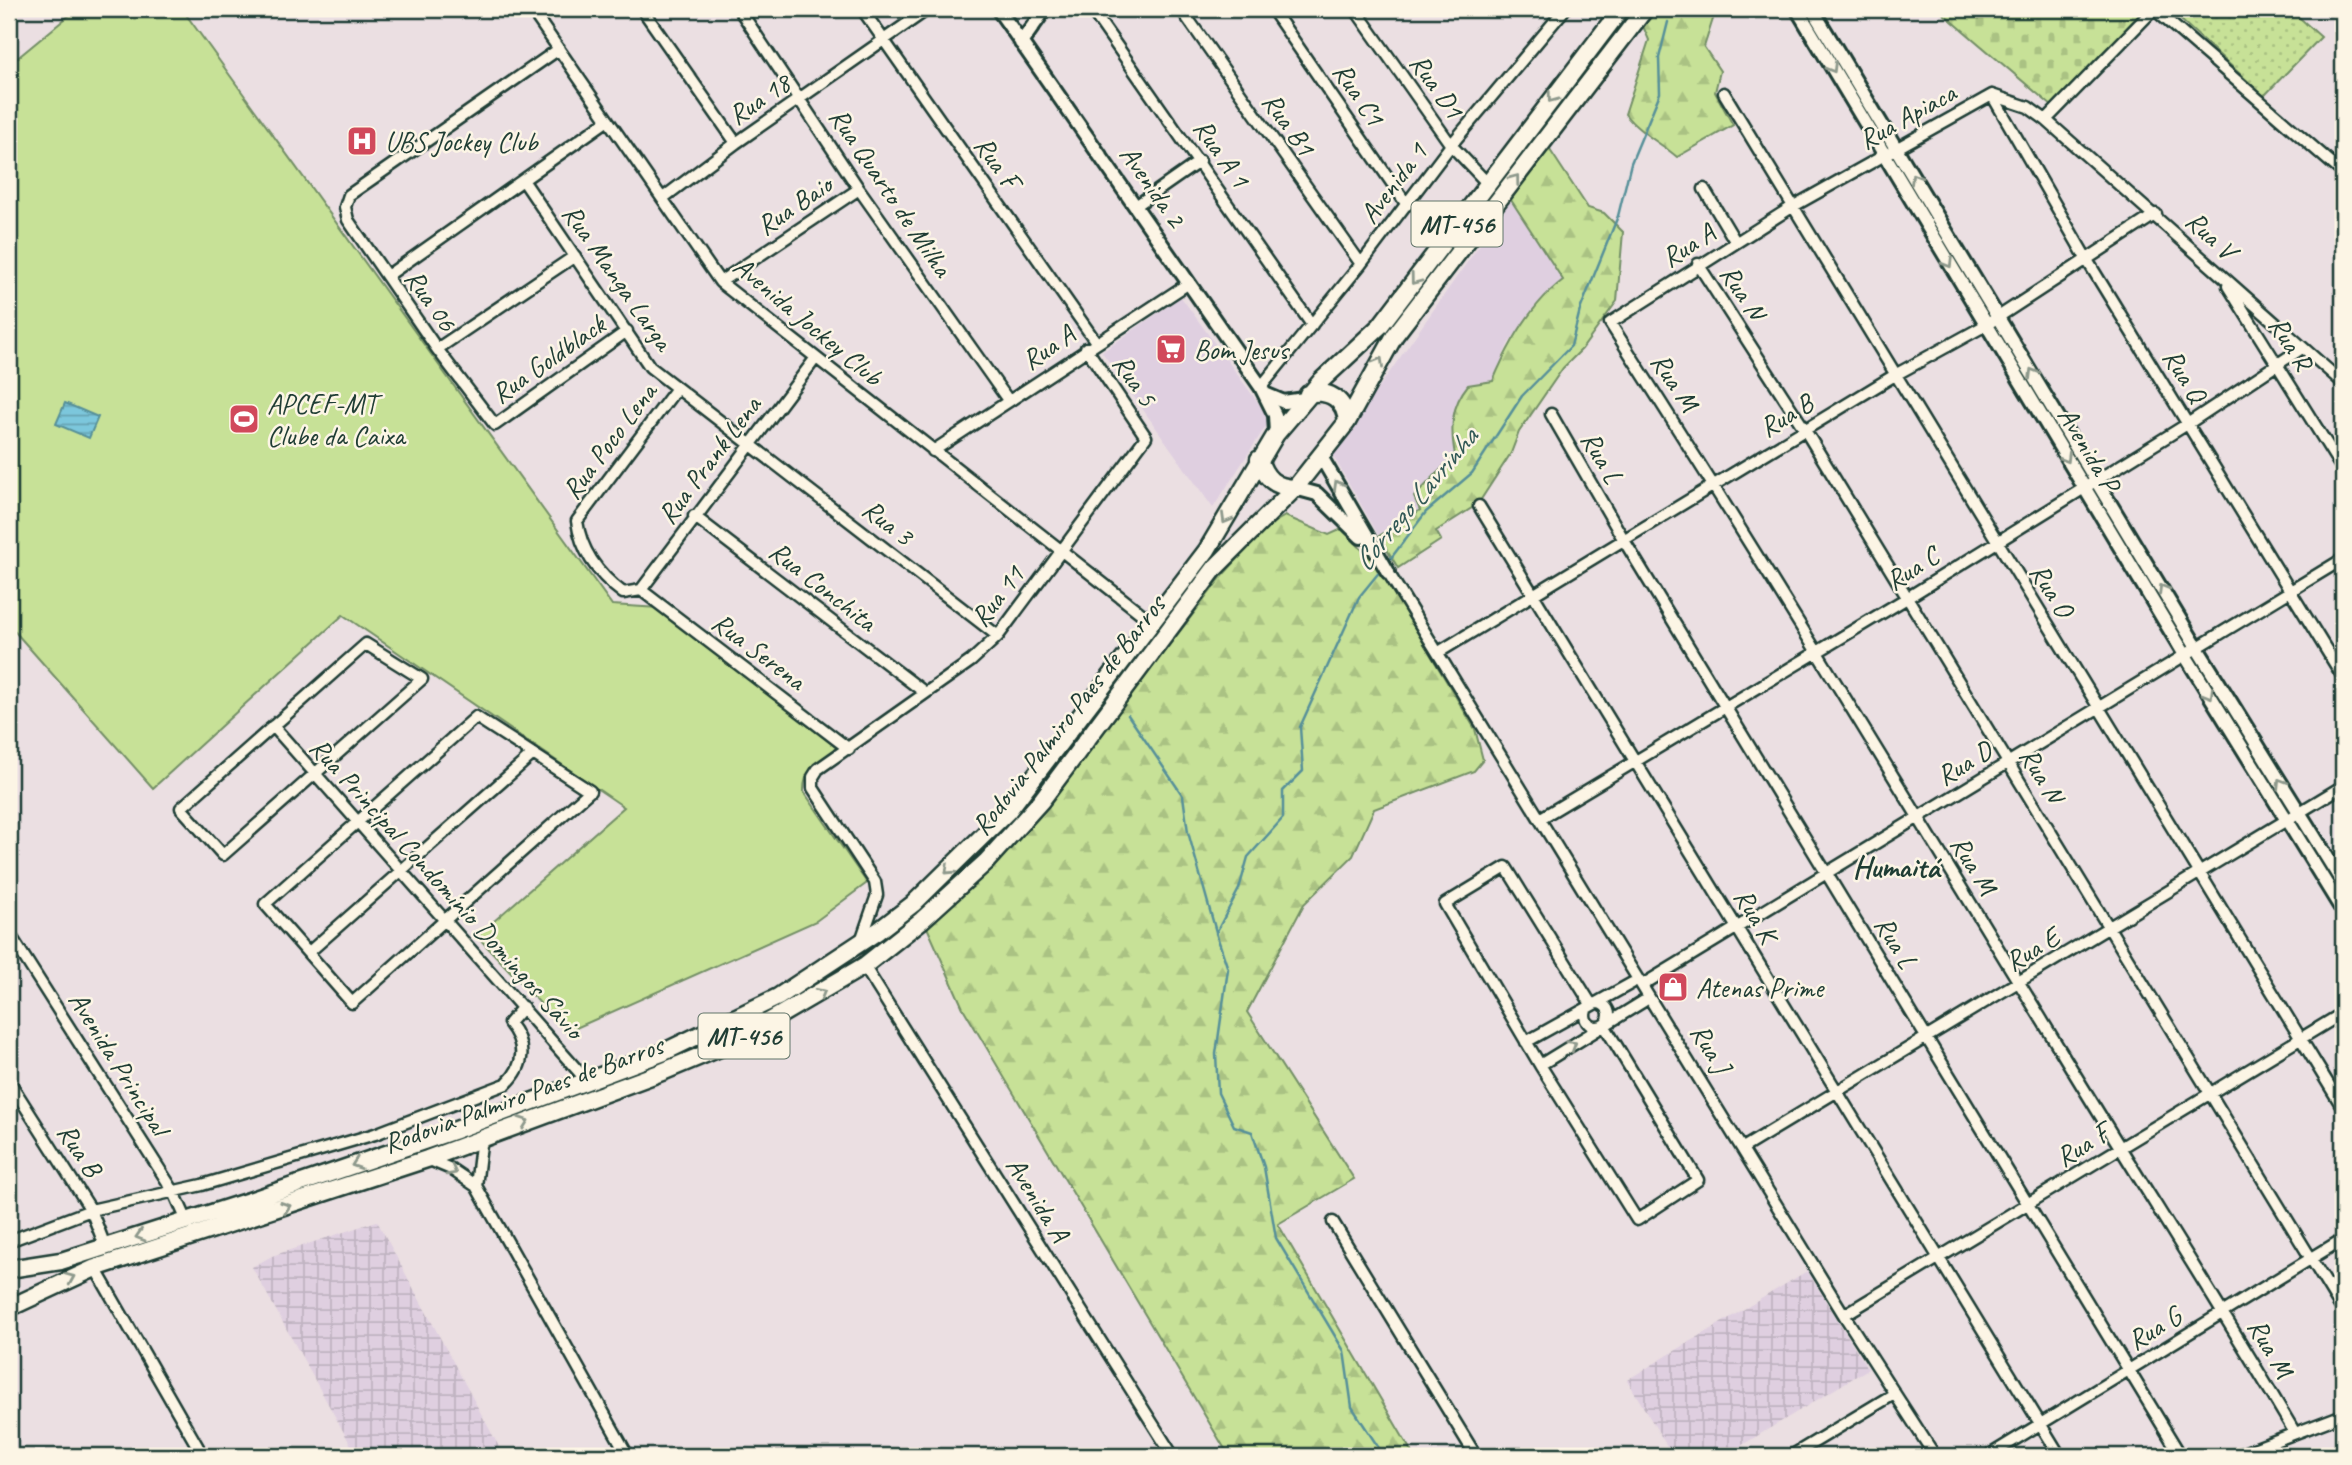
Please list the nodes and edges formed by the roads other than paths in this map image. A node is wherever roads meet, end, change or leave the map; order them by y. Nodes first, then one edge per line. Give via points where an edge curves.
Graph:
1 (531, 9) edge
2 (642, 9) edge
3 (739, 9) edge
4 (862, 9) edge
5 (928, 9) edge
6 (998, 9) edge
7 (1045, 9) edge
8 (1091, 9) edge
9 (1181, 9) edge
10 (1272, 9) edge
11 (1355, 9) edge
12 (1565, 9) edge
13 (1621, 9) edge
14 (1645, 9) edge
15 (1797, 9) edge
16 (1812, 9) edge
17 (2154, 9) edge
18 (883, 40) junction
19 (1021, 43) junction
20 (559, 49) junction
21 (1724, 93) dead end
22 (1992, 95) junction
23 (800, 99) junction
24 (608, 120) junction
25 (2046, 120) junction
26 (736, 143) junction
27 (1451, 145) junction
28 (1897, 148) junction
29 (1883, 155) junction
30 (1200, 161) junction
31 (2343, 173) edge
32 (523, 180) junction
33 (1488, 184) junction
34 (859, 189) junction
35 (1704, 189) dead end
36 (663, 198) junction
37 (1137, 205) junction
38 (1407, 205) junction
39 (1792, 207) junction
40 (2156, 214) junction
41 (1735, 242) junction
42 (575, 256) junction
43 (2087, 260) junction
44 (1361, 264) junction
45 (1698, 264) junction
46 (387, 276) junction
47 (2222, 276) junction
48 (720, 282) junction
49 (1189, 283) junction
50 (1998, 316) junction
51 (1610, 323) joint
52 (1986, 324) junction
53 (1312, 325) junction
54 (627, 331) junction
55 (1096, 342) junction
56 (1086, 348) junction
57 (2302, 348) junction
58 (437, 349) junction
59 (815, 359) junction
60 (2278, 365) junction
61 (1895, 375) junction
62 (2343, 383) edge
63 (677, 388) junction
64 (1263, 391) junction
65 (1306, 396) junction
66 (1008, 400) junction
67 (1551, 414) dead end
68 (1347, 422) junction
69 (2189, 424) junction
70 (495, 425) joint
71 (1804, 430) junction
72 (1276, 434) junction
73 (1146, 437) joint
74 (750, 443) junction
75 (933, 451) junction
76 (1320, 455) junction
77 (1259, 459) junction
78 (2343, 470) edge
79 (2098, 479) junction
80 (1714, 485) junction
81 (1295, 488) junction
82 (2084, 488) junction
83 (1479, 506) dead end
84 (694, 516) junction
85 (1995, 541) junction
86 (1625, 542) junction
87 (1062, 549) junction
88 (1380, 558) junction
89 (2343, 559) edge
90 (1388, 572) joint
91 (641, 590) junction
92 (2290, 591) junction
93 (1535, 596) junction
94 (1907, 597) junction
95 (1152, 622) junction
96 (998, 636) junction
97 (2197, 648) junction
98 (1439, 652) junction
99 (1816, 653) junction
100 (2185, 655) junction
101 (2343, 677) edge
102 (924, 692) junction
103 (1727, 707) junction
104 (2098, 709) junction
105 (273, 726) junction
106 (849, 748) junction
107 (532, 755) junction
108 (1635, 762) junction
109 (2008, 762) junction
110 (315, 773) junction
111 (2343, 786) edge
112 (2300, 813) junction
113 (1918, 817) junction
114 (1541, 818) junction
115 (358, 821) junction
116 (2286, 821) junction
117 (401, 870) junction
118 (1828, 872) junction
119 (2199, 873) junction
120 (2343, 883) edge
121 (2343, 911) edge
122 (446, 920) junction
123 (1737, 927) junction
124 (2108, 929) junction
125 (9, 933) edge
126 (860, 945) junction
127 (308, 953) junction
128 (864, 966) junction
129 (1638, 983) junction
130 (2019, 983) junction
131 (1644, 1001) dead end
132 (1591, 1004) junction
133 (523, 1007) junction
134 (2343, 1013) edge
135 (1604, 1025) junction
136 (1928, 1039) junction
137 (2300, 1040) junction
138 (1526, 1042) junction
139 (1539, 1065) junction
140 (9, 1081) edge
141 (587, 1081) junction
142 (1837, 1091) junction
143 (2209, 1095) junction
144 (2343, 1108) edge
145 (482, 1137) junction
146 (1743, 1148) junction
147 (2120, 1149) junction
148 (427, 1159) junction
149 (476, 1186) junction
150 (174, 1192) junction
151 (2029, 1204) junction
152 (91, 1210) junction
153 (187, 1221) junction
154 (1333, 1222) dead end
155 (2343, 1239) edge
156 (9, 1241) edge
157 (105, 1246) junction
158 (2312, 1258) junction
159 (1938, 1259) junction
160 (9, 1268) edge
161 (94, 1268) junction
162 (9, 1308) edge
163 (2343, 1311) edge
164 (2224, 1312) junction
165 (1844, 1315) junction
166 (2130, 1370) junction
167 (1894, 1394) junction
168 (2343, 1415) edge
169 (2042, 1423) junction
170 (2295, 1433) junction
171 (202, 1456) edge
172 (628, 1456) edge
173 (1173, 1456) edge
174 (1476, 1456) edge
175 (1791, 1456) edge
176 (1934, 1456) edge
177 (1988, 1456) edge
178 (2060, 1456) edge
179 (2181, 1456) edge
180 (2235, 1456) edge

1 - 20 street, Avenida Jockey Club
2 - 26 street
3 - 23 street, Rua Quarto de Milha
4 - 18 street, Rua F
5 - 18 street
6 - 19 street, Avenida 2
7 - 19 street
8 - 30 street, Rua A 1
9 - 44 street, Rua B1
10 - 38 street, Rua C1
11 - 27 street, Rua D1
12 - 27 street, Avenida 1
13 -> 33 main road, Rodovia Palmiro Paes de Barros / MT-456
68 -> 14 main road, Rodovia Palmiro Paes de Barros / MT-456 via 1395,335
15 -> 29 street, Avenida P
16 - 28 street, Avenida P
17 - 25 street
17 - 31 street
18 - 23 street, Rua 18
18 - 55 street, Rua F
19 - 37 street, Avenida 2
20 - 24 street, Avenida Jockey Club
20 - 46 street, Rua 06 via 349,195 345,207 348,220
21 - 39 street, Rua O
22 - 25 street, Rua Apiaca via 2028,107
22 - 28 street, Rua Apiaca
22 - 43 street, Rua Q
23 - 26 street, Rua 18
23 - 34 street, Rua Quarto de Milha
24 - 32 street
24 - 36 street, Avenida Jockey Club
25 - 40 street, Rua V
26 - 36 street, Rua 18
27 - 33 street, Rua D1
27 - 38 street, Avenida 1
28 - 29 street, Rua Apiaca
50 -> 28 street, Avenida P
29 - 39 street, Rua Apiaca
29 -> 52 street, Avenida P
30 - 37 street
30 - 53 street, Rua A 1
32 - 42 street, Rua Manga Larga
32 - 46 street
33 -> 65 main road, Rodovia Palmiro Paes de Barros / MT-456 via 1380,326
34 - 48 street, Rua Baio
34 - 66 street, Rua Quarto de Milha
35 - 41 street
36 - 48 street, Avenida Jockey Club
37 - 49 street, Avenida 2
38 - 44 street, Avenida 1
39 - 41 street, Rua A
39 - 61 street, Rua O
40 - 43 street, Rua B
40 - 47 street, Rua V
41 - 45 street, Rua A
42 - 54 street, Rua Manga Larga
42 - 58 street
43 - 50 street, Rua B
43 - 69 street, Rua Q
44 - 53 street, Avenida 1
45 - 51 street, Rua A
45 - 71 street, Rua N
46 - 58 street, Rua 06
47 - 57 street, Rua V
47 - 60 street, Rua R
48 - 59 street, Avenida Jockey Club
49 - 55 street, Rua A
49 - 64 street, Avenida 2
50 - 52 street, Rua B
79 -> 50 street, Avenida P
51 - 80 street, Rua M
52 - 61 street, Rua B
52 -> 82 street, Avenida P
53 - 64 street, Avenida 1
54 - 63 street, Rua Manga Larga via 650,367
54 - 70 street, Rua Goldblack
55 - 56 street, Rua A
56 - 66 street, Rua A
56 - 73 street, Rua 5
57 - 60 street, Rua C
57 - 62 street, Rua V
58 - 70 street, Rua 06
59 - 74 street, Rua Prank Lena
59 - 75 street, Avenida Jockey Club
60 - 69 street, Rua C
60 - 78 street, Rua R
61 - 71 street, Rua B
61 - 85 street, Rua O
63 - 74 street, Rua Manga Larga
63 - 91 street, Rua Poco Lena via 577,521 579,540 603,578 623,593
64 - 65 street via 1284,402
64 - 72 street, Avenida 2 via 1275,415
65 - 68 main road via 1317,392 1335,397
65 - 72 main road, Rodovia Palmiro Paes de Barros / MT-456
66 - 75 street, Rua A
67 - 86 street, Rua L
68 - 76 main road, Rodovia Palmiro Paes de Barros / MT-456
69 - 79 street, Rua C
69 - 92 street, Rua Q
71 - 80 street, Rua B
71 - 94 street, Rua N
72 - 77 main road, Rodovia Palmiro Paes de Barros / MT-456
73 - 87 street, Rua 11
74 - 84 street, Rua Prank Lena
74 - 96 street, Rua 3
75 - 87 street, Avenida Jockey Club
76 - 81 main road, Rodovia Palmiro Paes de Barros / MT-456
88 -> 76 street, Rua J
77 - 81 main road via 1271,481
77 -> 95 main road, Rodovia Palmiro Paes de Barros / MT-456 via 1207,550
79 - 82 street, Rua C
97 -> 79 street, Avenida P
80 - 86 street, Rua B
80 - 99 street, Rua M
81 - 88 street, Rua J via 1317,494 1331,505
81 - 128 main road, Rodovia Palmiro Paes de Barros / MT-456 via 1216,568 1023,821 977,870
82 - 85 street, Rua C
82 - 100 street, Avenida P
83 - 93 street, Rua K
84 - 91 street, Rua Prank Lena
84 - 102 street, Rua Conchita
85 - 94 street, Rua C
85 - 104 street, Rua O
86 - 93 street, Rua B
86 - 103 street, Rua L
87 - 95 street
87 - 96 street, Rua 11
88 - 90 street, Rua J
89 - 92 street, Rua D
90 - 98 street, Rua J
91 - 106 street, Rua Serena
92 - 97 street, Rua D
92 - 101 street, Rua Q
93 - 98 street, Rua B
93 - 108 street, Rua K
94 - 99 street, Rua C
94 - 109 street, Rua N
95 -> 126 main road, Rodovia Palmiro Paes de Barros / MT-456 via 1008,811 913,904
96 - 102 street, Rua 11 via 971,661
97 - 100 street, Rua D
112 -> 97 street, Avenida P
98 - 114 street, Rua J
99 - 103 street, Rua C
99 - 113 street, Rua M
100 - 104 street, Rua D
100 -> 116 street, Avenida P
102 - 106 street, Rua 11
103 - 108 street, Rua C
103 - 118 street, Rua L
104 - 109 street, Rua D
104 - 119 street, Rua O
105 - 110 street, Rua Principal Condomínio Domingos Sávio
105 - 110 street via 181,808 222,855
105 - 110 street via 366,644 422,679
106 - 126 street, Rua 11 via 818,769 813,788 875,882 877,895
107 - 115 street via 476,717
107 - 117 street
107 - 122 street via 590,791
108 - 114 street, Rua C
108 - 123 street, Rua K
109 - 113 street, Rua D
109 - 124 street, Rua N
110 - 115 street, Rua Principal Condomínio Domingos Sávio
111 - 112 street, Rua E
112 - 116 street, Rua E
112 - 120 street, Avenida P
113 - 118 street, Rua D
113 - 130 street, Rua M
114 - 129 street, Rua J
115 - 117 street, Rua Principal Condomínio Domingos Sávio
115 - 127 street via 265,904
116 - 119 street, Rua E
116 - 121 street, Avenida P
117 - 122 street, Rua Principal Condomínio Domingos Sávio
117 - 127 street
118 - 123 street, Rua D
118 - 136 street, Rua L
119 - 124 street, Rua E
119 - 137 street, Rua O
122 - 127 street via 352,1003
122 - 133 street, Rua Principal Condomínio Domingos Sávio
123 - 129 street, Rua D
123 - 142 street, Rua K
124 - 130 street, Rua E
124 - 143 street, Rua N
125 - 150 street, Avenida Principal
126 - 141 main road, Rodovia Palmiro Paes de Barros / MT-456 via 747,1013 662,1053
145 -> 128 main road, Rodovia Palmiro Paes de Barros / MT-456 via 734,1042
128 - 173 street, Avenida A
129 - 132 street, Rua D
129 - 146 street, Rua J
130 - 136 street, Rua E
130 - 147 street, Rua M
131 - 135 street
132 - 135 street via 1586,1019 1596,1027
132 - 135 street via 1598,1002 1608,1008
132 - 138 street, Rua D
132 - 138 street via 1506,867 1445,904
133 - 141 street, Rua Principal Condomínio Domingos Sávio
133 - 150 street, Rodovia Palmiro Paes de Barros via 509,1023 518,1034 523,1055 518,1073 506,1084 375,1134
134 - 137 street, Rua F
139 -> 135 street
135 - 139 street via 1698,1180 1637,1220
136 - 142 street, Rua E
136 - 151 street, Rua L
137 - 143 street, Rua F
137 - 144 street, Rua O
138 - 139 street
140 - 152 street, Rua B
141 -> 153 main road, Rodovia Palmiro Paes de Barros / MT-456
142 - 146 street, Rua E
142 - 159 street, Rua K
143 - 147 street, Rua F
143 - 158 street, Rua N
145 - 148 main road, Rodovia Palmiro Paes de Barros / MT-456
145 - 149 street
146 - 165 street, Rua J
147 - 151 street, Rua F
147 - 164 street, Rua M
148 -> 149 street
161 -> 148 main road, Rodovia Palmiro Paes de Barros / MT-456
149 - 172 street
150 - 152 street, Rodovia Palmiro Paes de Barros
150 - 153 street, Avenida Principal
151 - 159 street, Rua F
151 - 166 street, Rua L
152 - 156 street, Rodovia Palmiro Paes de Barros
152 - 157 street, Rua B
153 -> 157 main road, Rodovia Palmiro Paes de Barros / MT-456
154 - 174 street
155 - 158 street, Rua G
157 - 160 main road, Rodovia Palmiro Paes de Barros / MT-456 via 61,1261
158 - 163 street, Rua N
158 - 164 street, Rua G
159 - 165 street, Rua F
159 - 169 street, Rua K
162 -> 161 main road, Rodovia Palmiro Paes de Barros / MT-456
161 - 171 street
164 - 166 street, Rua G
164 - 170 street, Rua M
165 - 167 street, Rua J
166 - 169 street, Rua G
166 - 179 street, Rua L
167 - 175 street
167 - 176 street, Rua J
168 - 170 street
169 - 177 street, Rua G
169 - 178 street, Rua K
170 - 180 street

